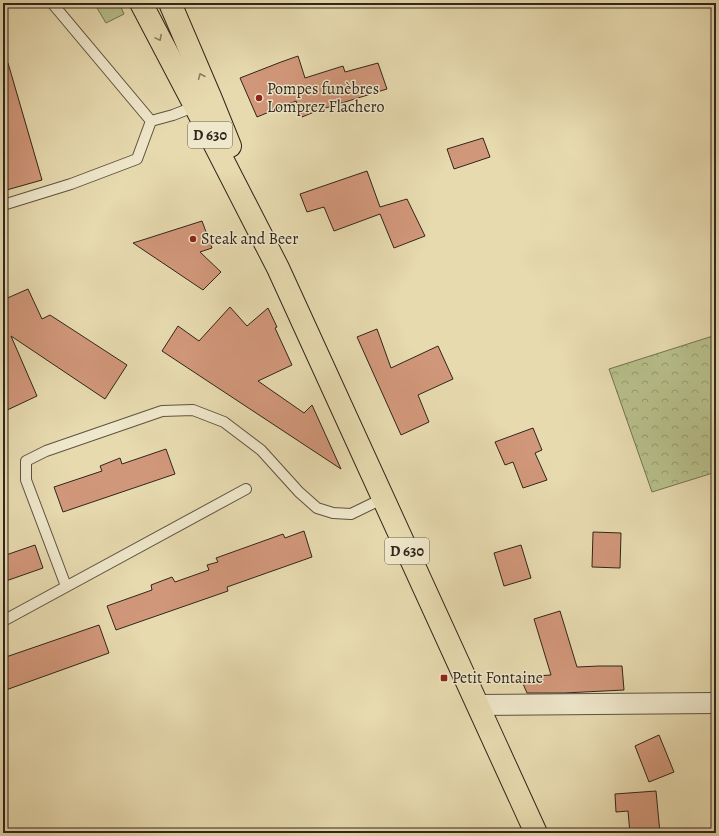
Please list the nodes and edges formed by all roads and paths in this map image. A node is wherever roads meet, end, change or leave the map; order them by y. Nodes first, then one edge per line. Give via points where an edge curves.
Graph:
1 (52, 3) edge
2 (141, 3) edge
3 (170, 3) edge
4 (203, 102) junction
5 (151, 121) junction
6 (3, 205) edge
7 (246, 489) dead end
8 (384, 498) junction
9 (66, 586) junction
10 (3, 621) edge
11 (716, 702) edge
12 (477, 705) junction
13 (536, 833) edge

1 - 5 lane
2 -> 4 main road, D 630
4 -> 3 main road, D 630
4 - 5 lane
4 - 8 main road, D 630
5 - 6 lane via 137,159 71,184
7 - 9 lane
8 - 9 lane via 351,514 333,513 317,508 261,450 224,422 193,410 162,411 46,451 26,461 26,480
8 - 12 main road, D 630
9 - 10 lane
11 - 12 street
12 - 13 main road, D 630

